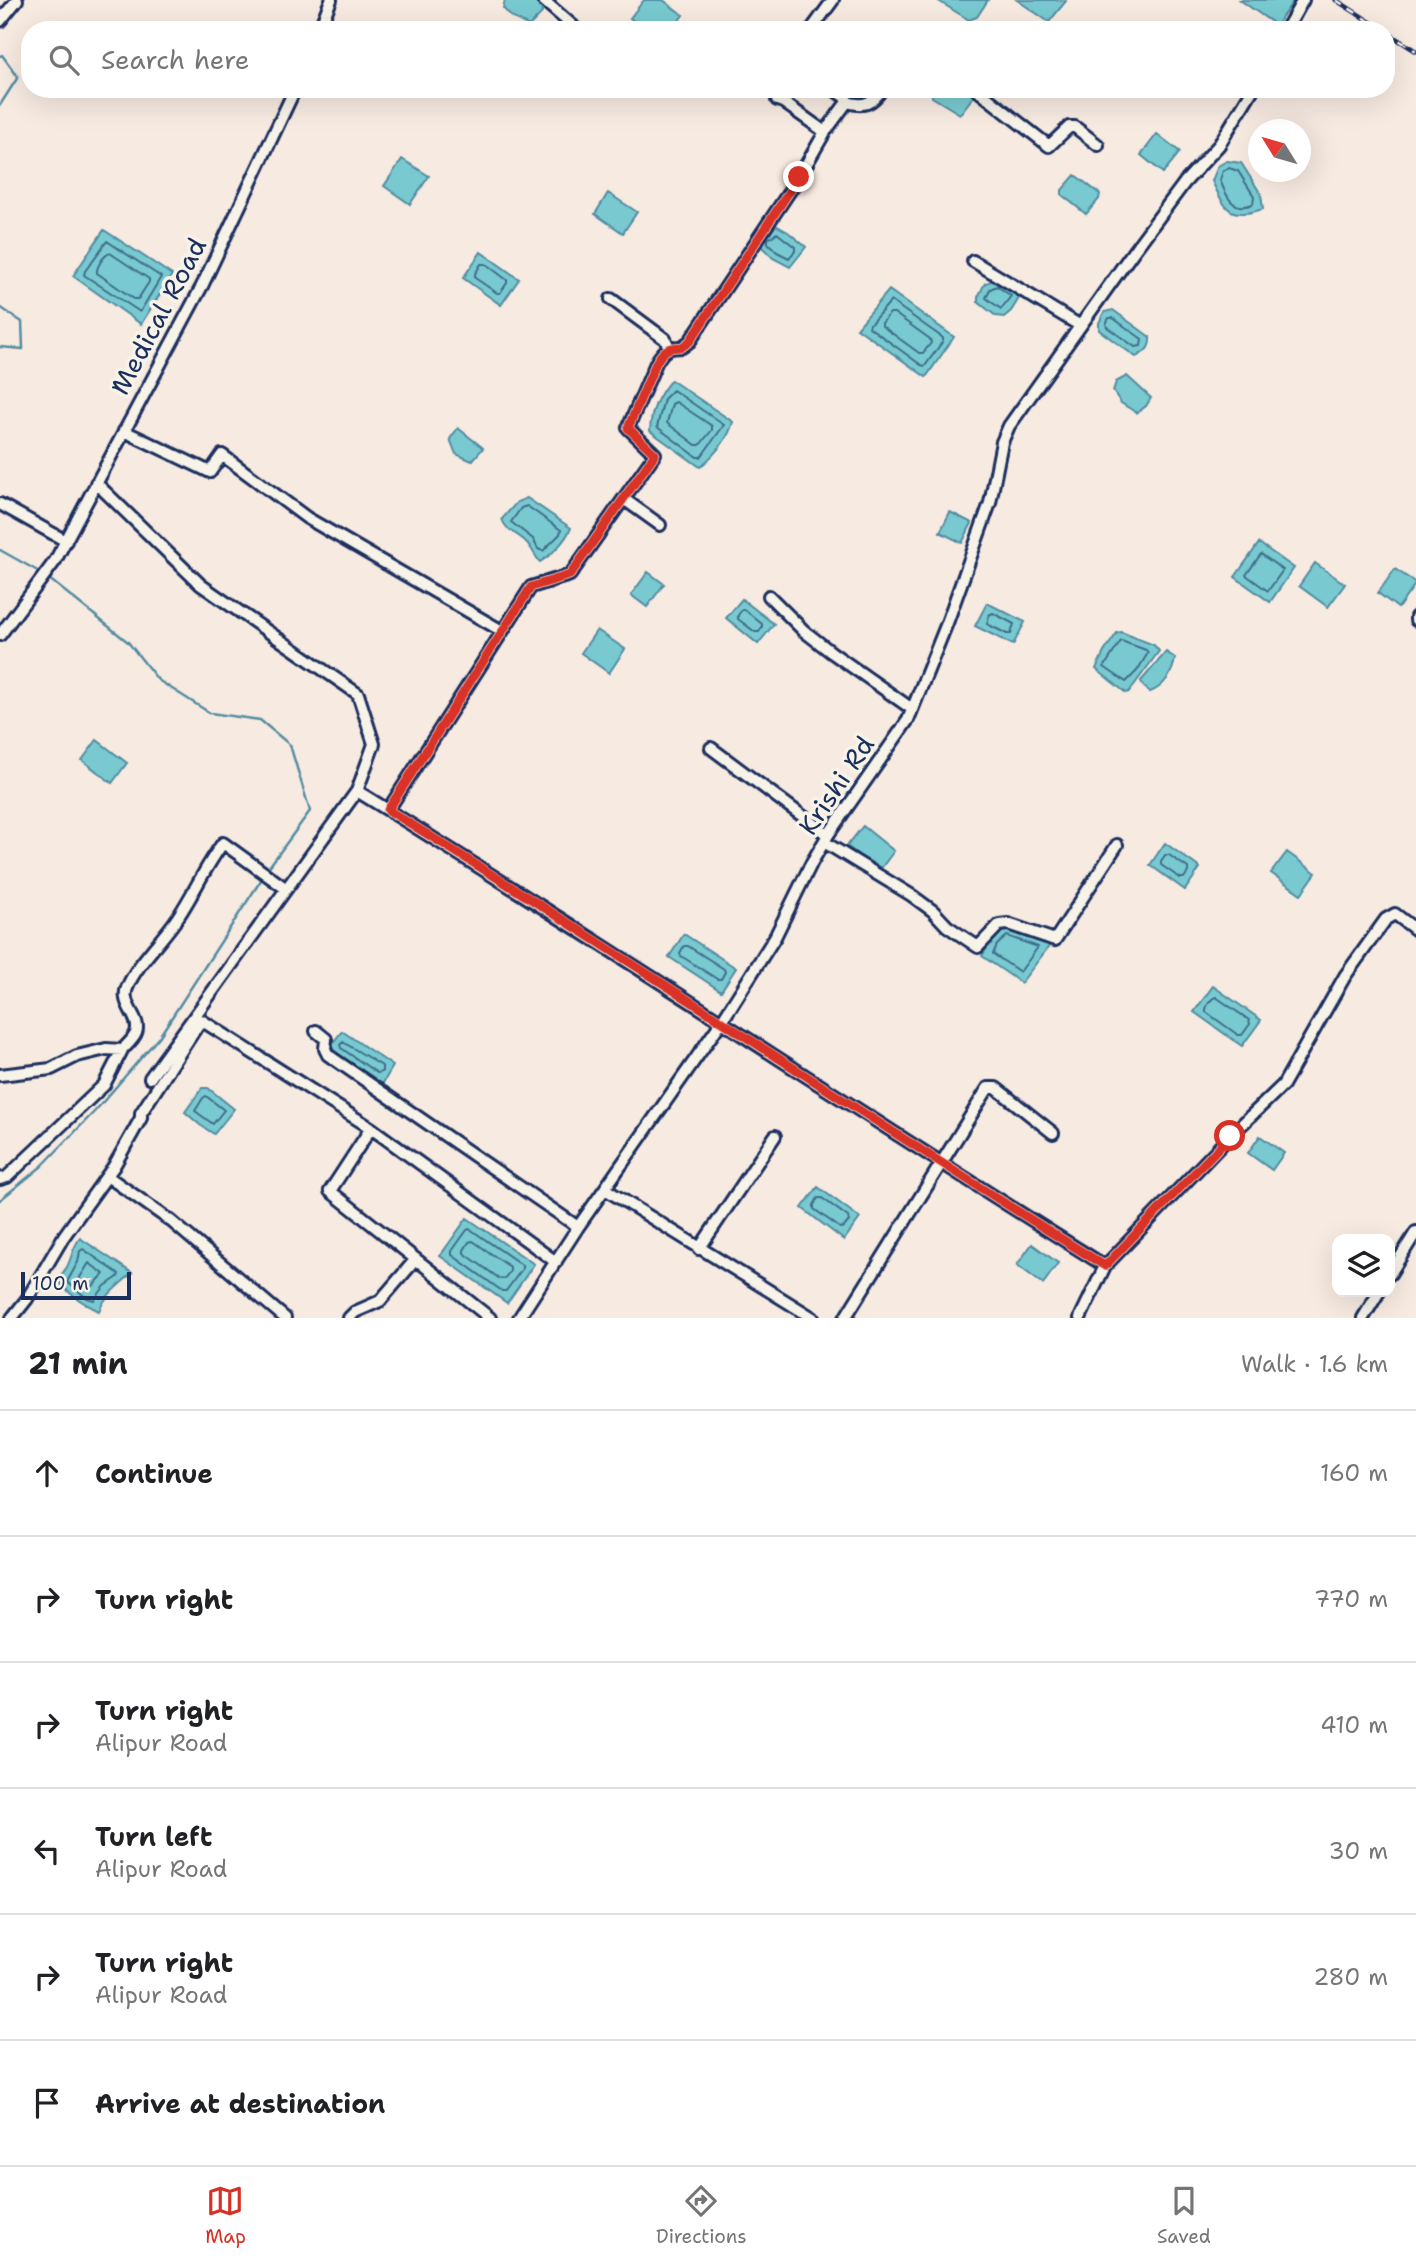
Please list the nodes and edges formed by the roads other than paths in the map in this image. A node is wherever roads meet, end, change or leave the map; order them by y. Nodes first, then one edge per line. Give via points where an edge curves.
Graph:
1 (17, 0) edge
2 (331, 0) edge
3 (543, 0) edge
4 (833, 0) edge
5 (1303, 0) edge
6 (0, 21) edge
7 (323, 21) edge
8 (567, 21) edge
9 (818, 21) edge
10 (1291, 21) edge
11 (291, 98) edge
12 (846, 98) edge
13 (874, 98) edge
14 (988, 98) edge
15 (1248, 98) edge
16 (777, 100) dead end
17 (847, 102) junction
18 (825, 132) junction
19 (1098, 145) dead end
20 (974, 261) dead end
21 (611, 299) dead end
22 (1079, 325) junction
23 (669, 347) junction
24 (124, 431) junction
25 (96, 483) junction
26 (623, 500) junction
27 (0, 504) edge
28 (660, 525) dead end
29 (66, 541) junction
30 (769, 596) dead end
31 (502, 631) junction
32 (0, 635) edge
33 (912, 709) junction
34 (712, 748) dead end
35 (357, 791) junction
36 (388, 810) junction
37 (826, 838) junction
38 (1117, 845) dead end
39 (285, 888) junction
40 (1416, 930) edge
41 (722, 1021) junction
42 (316, 1031) dead end
43 (126, 1046) dead end
44 (0, 1075) edge
45 (150, 1078) dead end
46 (371, 1128) junction
47 (1054, 1133) dead end
48 (775, 1136) dead end
49 (941, 1164) junction
50 (107, 1176) junction
51 (0, 1180) edge
52 (605, 1189) junction
53 (578, 1227) junction
54 (1416, 1232) edge
55 (699, 1249) junction
56 (416, 1259) junction
57 (556, 1262) junction
58 (1395, 1265) edge
59 (1105, 1266) junction
60 (1376, 1297) edge
61 (12, 1318) edge
62 (285, 1318) edge
63 (349, 1318) edge
64 (491, 1318) edge
65 (519, 1318) edge
66 (813, 1318) edge
67 (845, 1318) edge
68 (1080, 1318) edge
69 (1363, 1318) edge

1 - 6 street
2 - 7 street
3 - 8 street
4 - 9 street
5 - 10 street
11 - 24 street, Medical Road via 202,286
12 - 17 street
13 - 17 street via 860,106
14 - 19 street via 1049,146 1069,127
15 - 22 street, Krishi Rd via 1219,145 1185,182
16 - 18 street
17 - 18 street
18 - 23 street via 690,341 682,347
20 - 22 street
21 - 23 street via 665,339
22 - 33 street, Krishi Rd via 1002,442 990,503
23 - 26 street via 661,352 628,428 655,454
24 - 25 street, Medical Road
24 - 31 street via 210,472 222,455 307,518
25 - 29 street, Medical Road
25 - 35 street via 201,585 358,694 374,744
26 - 28 street
26 - 31 street via 570,575 531,587
27 - 29 street
29 - 32 street, Medical Road
30 - 33 street via 804,631
31 - 36 street
33 - 37 street, Krishi Rd
34 - 37 street
35 - 36 street
35 - 39 street
36 - 41 street
37 - 38 street via 978,947 999,925 1008,924 1055,940
37 - 41 street, Krishi Rd via 775,937
39 - 43 street via 223,843 126,990 125,999 137,1025
39 - 45 street
40 - 59 street via 1390,915 1345,976 1283,1085
41 - 49 street
41 - 52 street, Krishi Rd
42 - 53 street via 326,1039 325,1049 332,1058
44 - 51 street via 51,1069 77,1056 122,1050 104,1085
46 - 50 street via 201,1020
46 - 56 street via 330,1191
46 - 57 street
47 - 49 street via 991,1087
48 - 55 street
49 - 59 street
49 - 67 street
50 - 61 street
50 - 62 street via 172,1221
52 - 53 street, Krishi Rd
52 - 55 street
53 - 57 street, Krishi Rd
54 - 58 street
55 - 66 street
56 - 63 street via 380,1301
56 - 64 street
57 - 65 street, Krishi Rd
59 - 68 street
60 - 69 street

